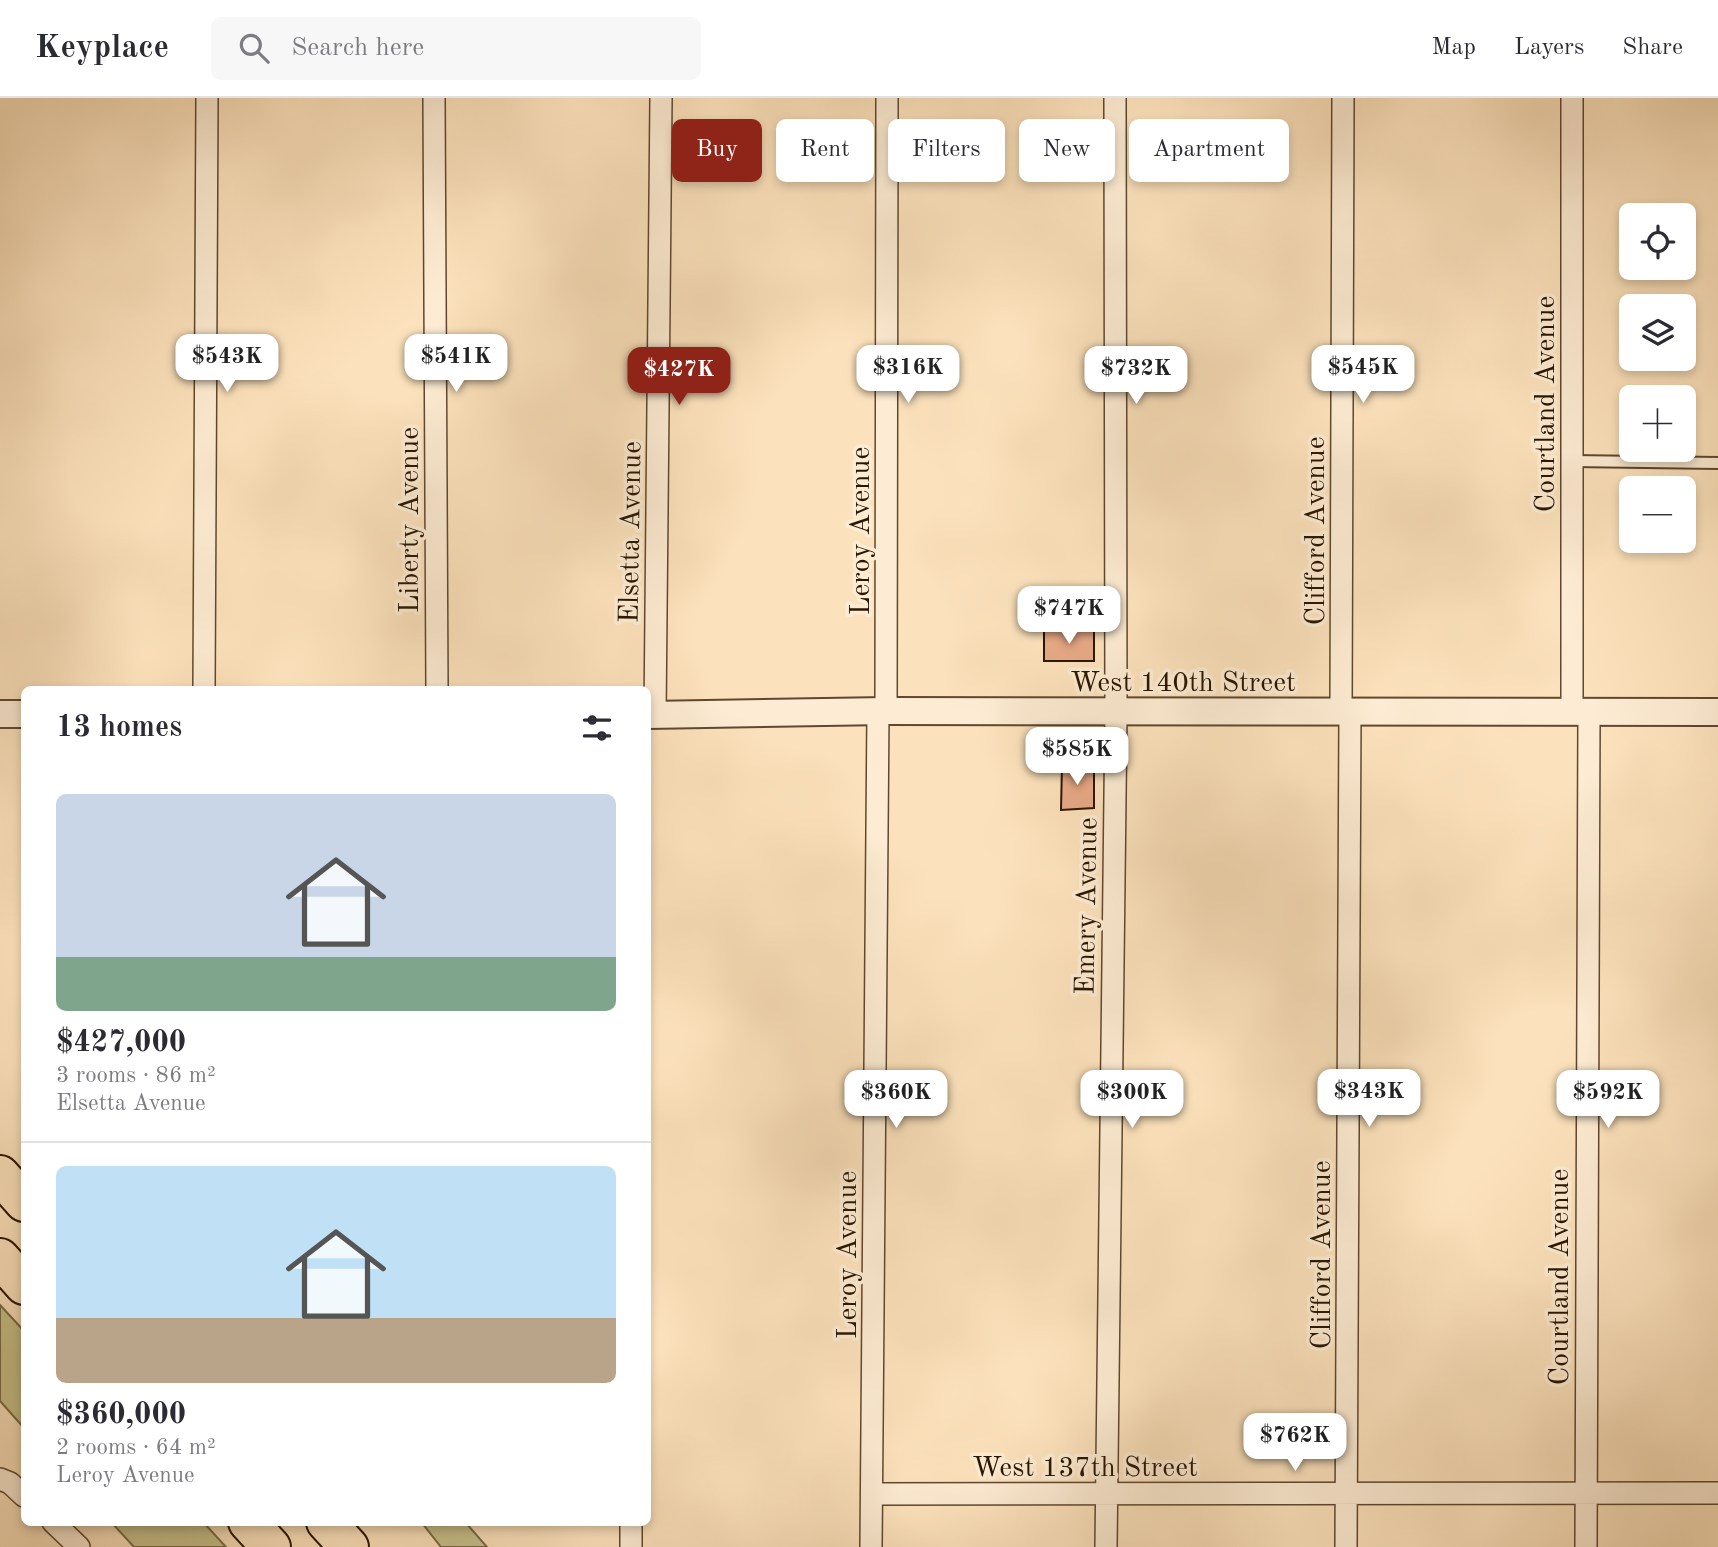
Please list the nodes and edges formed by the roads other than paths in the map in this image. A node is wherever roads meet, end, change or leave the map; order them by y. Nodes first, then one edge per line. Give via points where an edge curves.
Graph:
1 (207, 98) edge
2 (434, 98) edge
3 (661, 98) edge
4 (887, 98) edge
5 (1115, 98) edge
6 (1343, 98) edge
7 (1572, 98) edge
8 (1572, 461) junction
9 (1718, 463) edge
10 (204, 686) edge
11 (437, 686) edge
12 (882, 711) junction
13 (1346, 712) junction
14 (1581, 712) junction
15 (1718, 712) edge
16 (1116, 713) junction
17 (0, 714) edge
18 (21, 714) edge
19 (651, 715) edge
20 (0, 1175) edge
21 (21, 1199) edge
22 (0, 1258) edge
23 (21, 1281) edge
24 (0, 1479) edge
25 (21, 1493) edge
26 (1106, 1493) junction
27 (1587, 1493) junction
28 (1718, 1493) edge
29 (872, 1494) junction
30 (1346, 1494) junction
31 (57, 1526) edge
32 (252, 1526) edge
33 (330, 1526) edge
34 (631, 1526) edge
35 (79, 1547) edge
36 (271, 1547) edge
37 (349, 1547) edge
38 (631, 1547) edge
39 (871, 1547) edge
40 (1106, 1547) edge
41 (1346, 1547) edge
42 (1586, 1547) edge

1 - 10 street
2 - 11 street, Liberty Avenue
3 - 19 street, Elsetta Avenue
4 - 12 street, Leroy Avenue
5 - 16 street, Emery Avenue
6 - 13 street, Clifford Avenue
7 - 8 street, Courtland Avenue
8 - 9 lane
8 - 14 street, Courtland Avenue
12 - 16 street, West 140th Street
12 - 19 street, West 140th Street
12 - 29 street, Leroy Avenue
13 - 14 street, West 140th Street
13 - 16 street, West 140th Street
13 - 30 street, Clifford Avenue
14 - 15 street, West 140th Street
14 - 27 street, Courtland Avenue
16 - 26 street, Emery Avenue
17 - 18 street
20 - 21 highway
22 - 23 highway
24 - 25 street
26 - 29 street, West 137th Street
26 - 30 street, West 137th Street
26 - 40 street, Emery Avenue
27 - 28 street, West 137th Street
27 - 30 street, West 137th Street
27 - 42 street, Courtland Avenue
29 - 39 street, Leroy Avenue
30 - 41 street, Clifford Avenue
31 - 35 street
32 - 36 highway
33 - 37 highway
34 - 38 street

